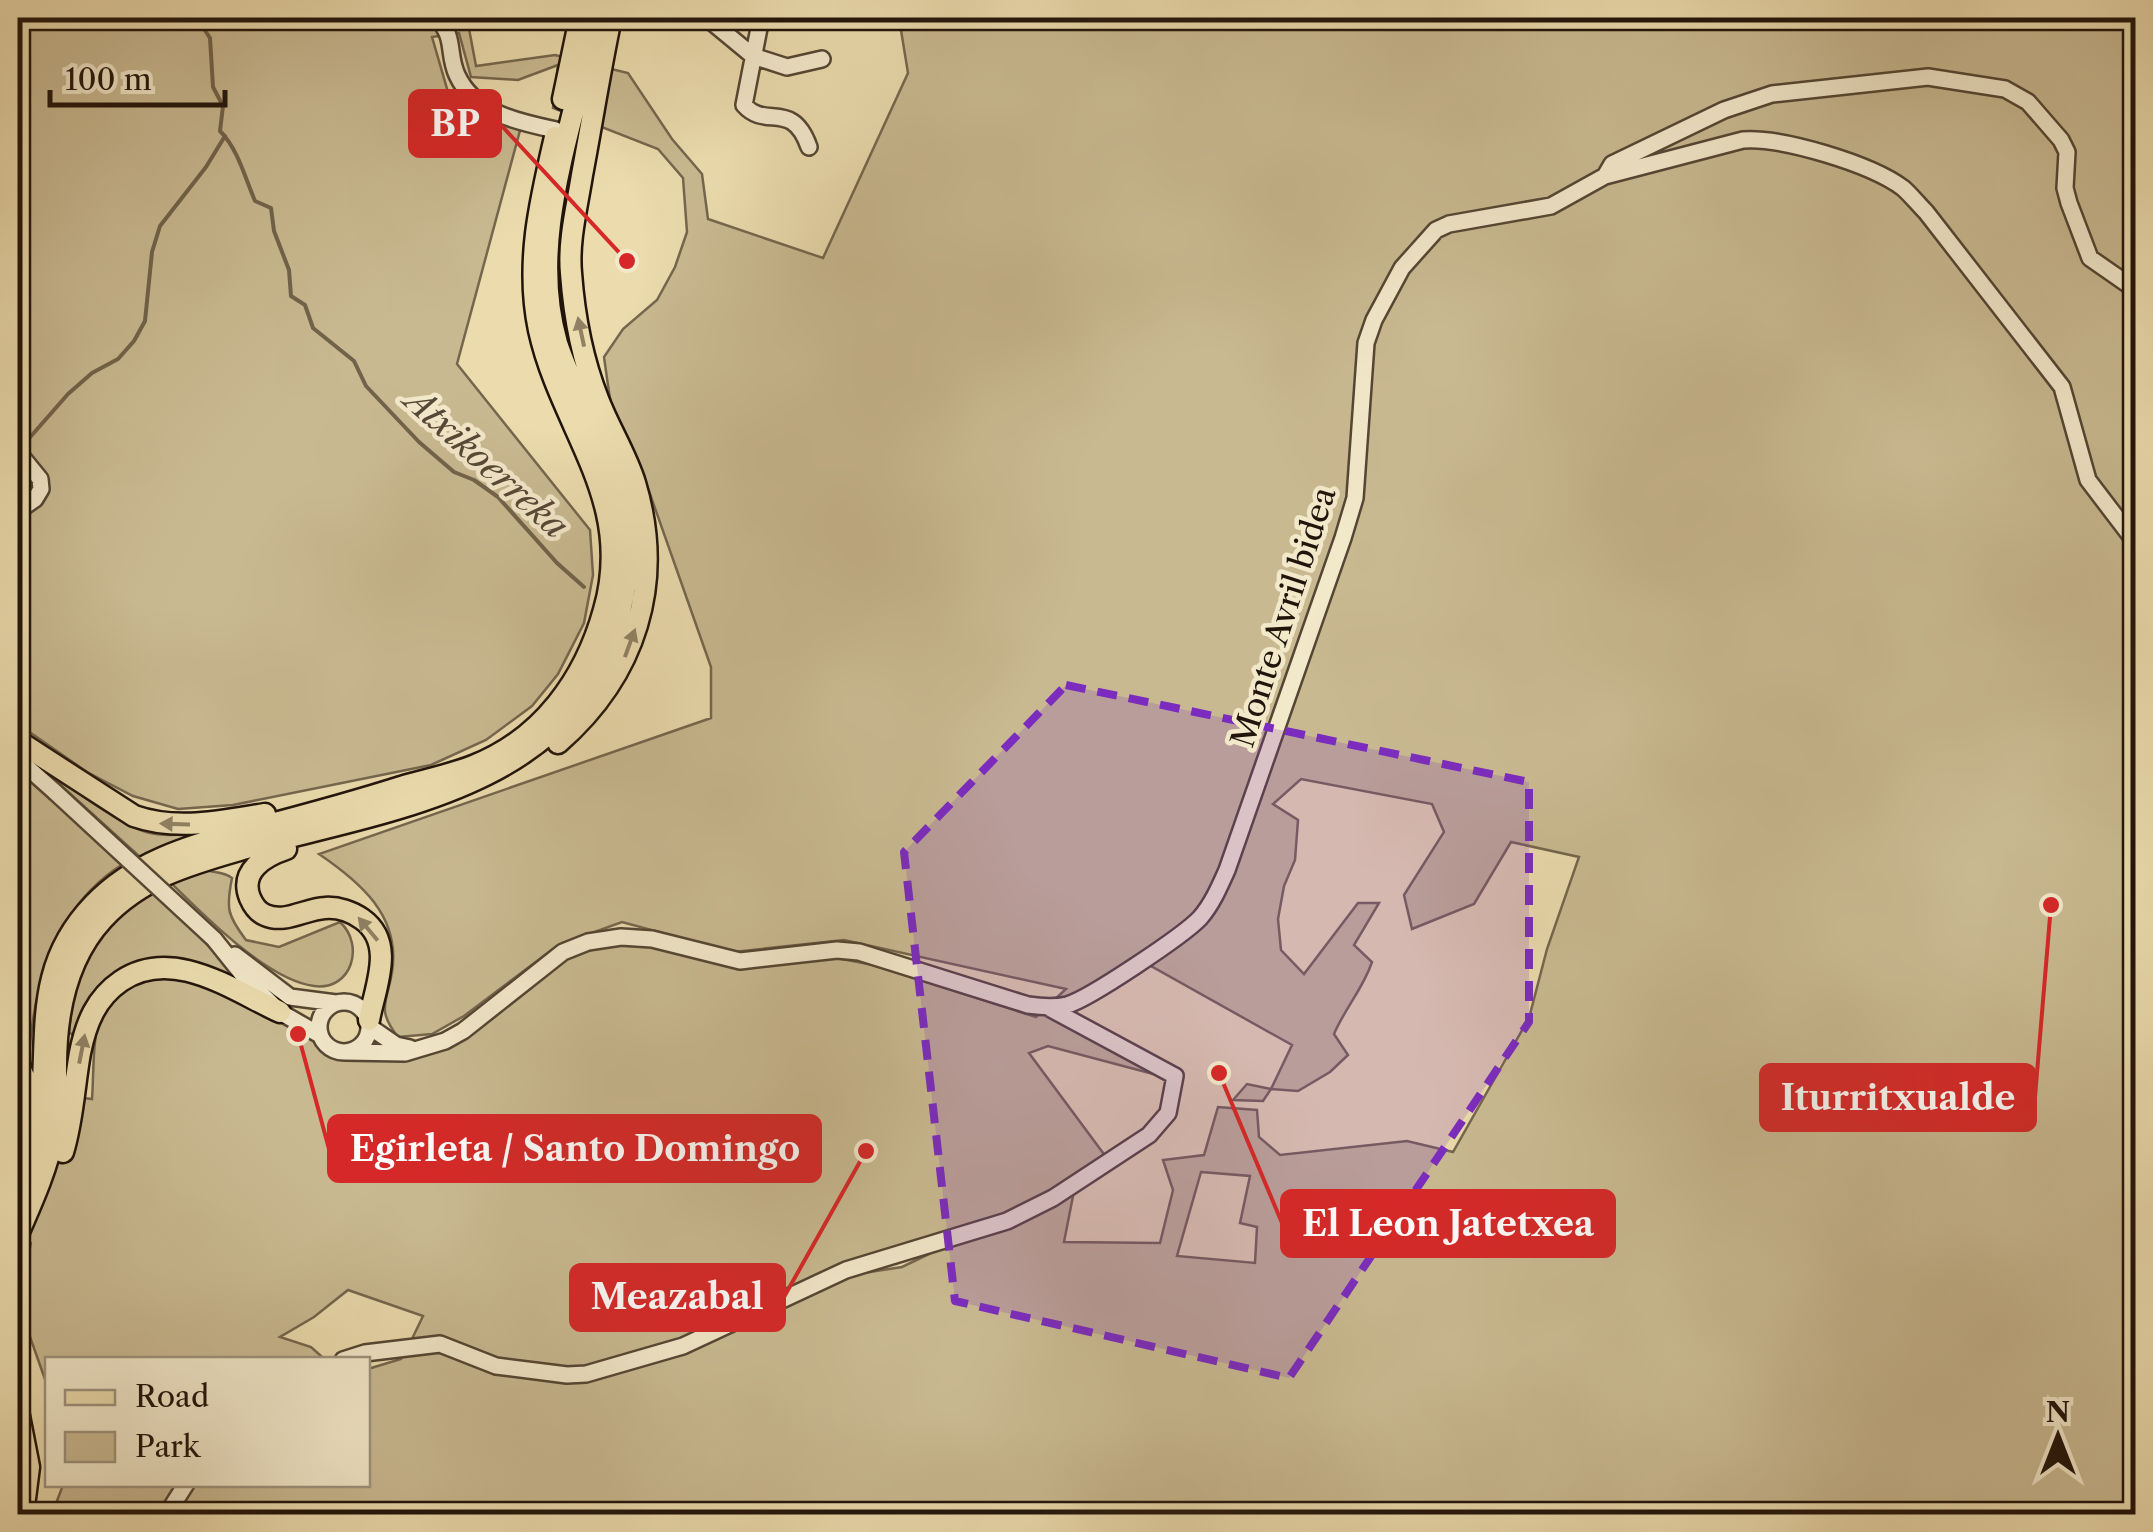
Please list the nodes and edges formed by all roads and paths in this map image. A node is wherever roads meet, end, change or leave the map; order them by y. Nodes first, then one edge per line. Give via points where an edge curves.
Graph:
1 (437, 18) edge
2 (580, 18) edge
3 (594, 18) edge
4 (611, 18) edge
5 (707, 18) edge
6 (761, 18) edge
7 (752, 56) junction
8 (822, 58) dead end
9 (556, 130) junction
10 (809, 147) dead end
11 (1605, 176) junction
12 (2136, 290) edge
13 (18, 452) edge
14 (18, 511) edge
15 (2136, 543) edge
16 (18, 741) edge
17 (18, 759) edge
18 (383, 802) junction
19 (359, 826) junction
20 (214, 939) junction
21 (336, 1003) junction
22 (1049, 1008) junction
23 (280, 1012) junction
24 (369, 1023) junction
25 (320, 1035) junction
26 (419, 1049) junction
27 (345, 1052) junction
28 (18, 1062) edge
29 (24, 1195) edge
30 (18, 1234) edge
31 (352, 1357) edge
32 (18, 1411) edge
33 (184, 1487) edge
34 (24, 1514) edge
35 (167, 1514) edge

1 - 9 street via 448,30 456,75 471,94 494,113
2 - 9 main road
3 - 18 main road via 550,224 548,288 560,352 624,513 622,610 595,680 541,742 466,786
19 -> 4 main road via 496,784 543,756 580,724 631,646 645,589 646,524 589,370 570,261
5 - 7 street
6 - 7 street
7 - 8 street via 788,67
7 - 10 street via 744,104 790,119
9 - 18 main road via 536,228 534,300 547,359 604,495 612,531 605,608 586,662 545,719 474,766
11 - 12 street via 1612,164 1760,98 1928,77 1972,82 2013,92 2061,140 2068,203 2090,258
11 - 15 street, Monte Avril bidea via 1764,138 1903,188 2062,387 2088,480
11 - 22 street, Monte Avril bidea via 1551,206 1448,224 1426,238 1402,268 1366,342 1354,498 1343,538 1214,899 1198,922 1107,984
13 - 14 street via 41,489
18 -> 16 main road via 203,824 151,822
17 - 20 street, bridge
18 - 19 main road
18 - 29 main road via 215,839 152,861 94,904 53,972 41,1111
24 -> 19 main road via 382,957 368,923 338,908 265,915 248,890 252,870 268,856
20 - 21 street via 290,997
20 - 23 street
21 - 24 street via 356,1004
21 - 25 street via 321,1016
22 - 26 street via 859,952 740,961 620,937 564,952 462,1031
22 - 31 street via 1175,1076 1168,1113 1149,1136 1053,1198 1006,1221 846,1270 683,1346 586,1374 496,1366 440,1344
23 - 25 street
29 -> 23 main road via 44,1193 64,1150 87,1027 118,984 148,969 180,968
24 - 26 street via 396,1045
24 - 27 street via 362,1044
25 - 27 street via 327,1046
26 - 27 street
28 - 29 main road via 31,1110
29 - 30 main road
32 - 34 main road via 29,1468
33 - 35 street

